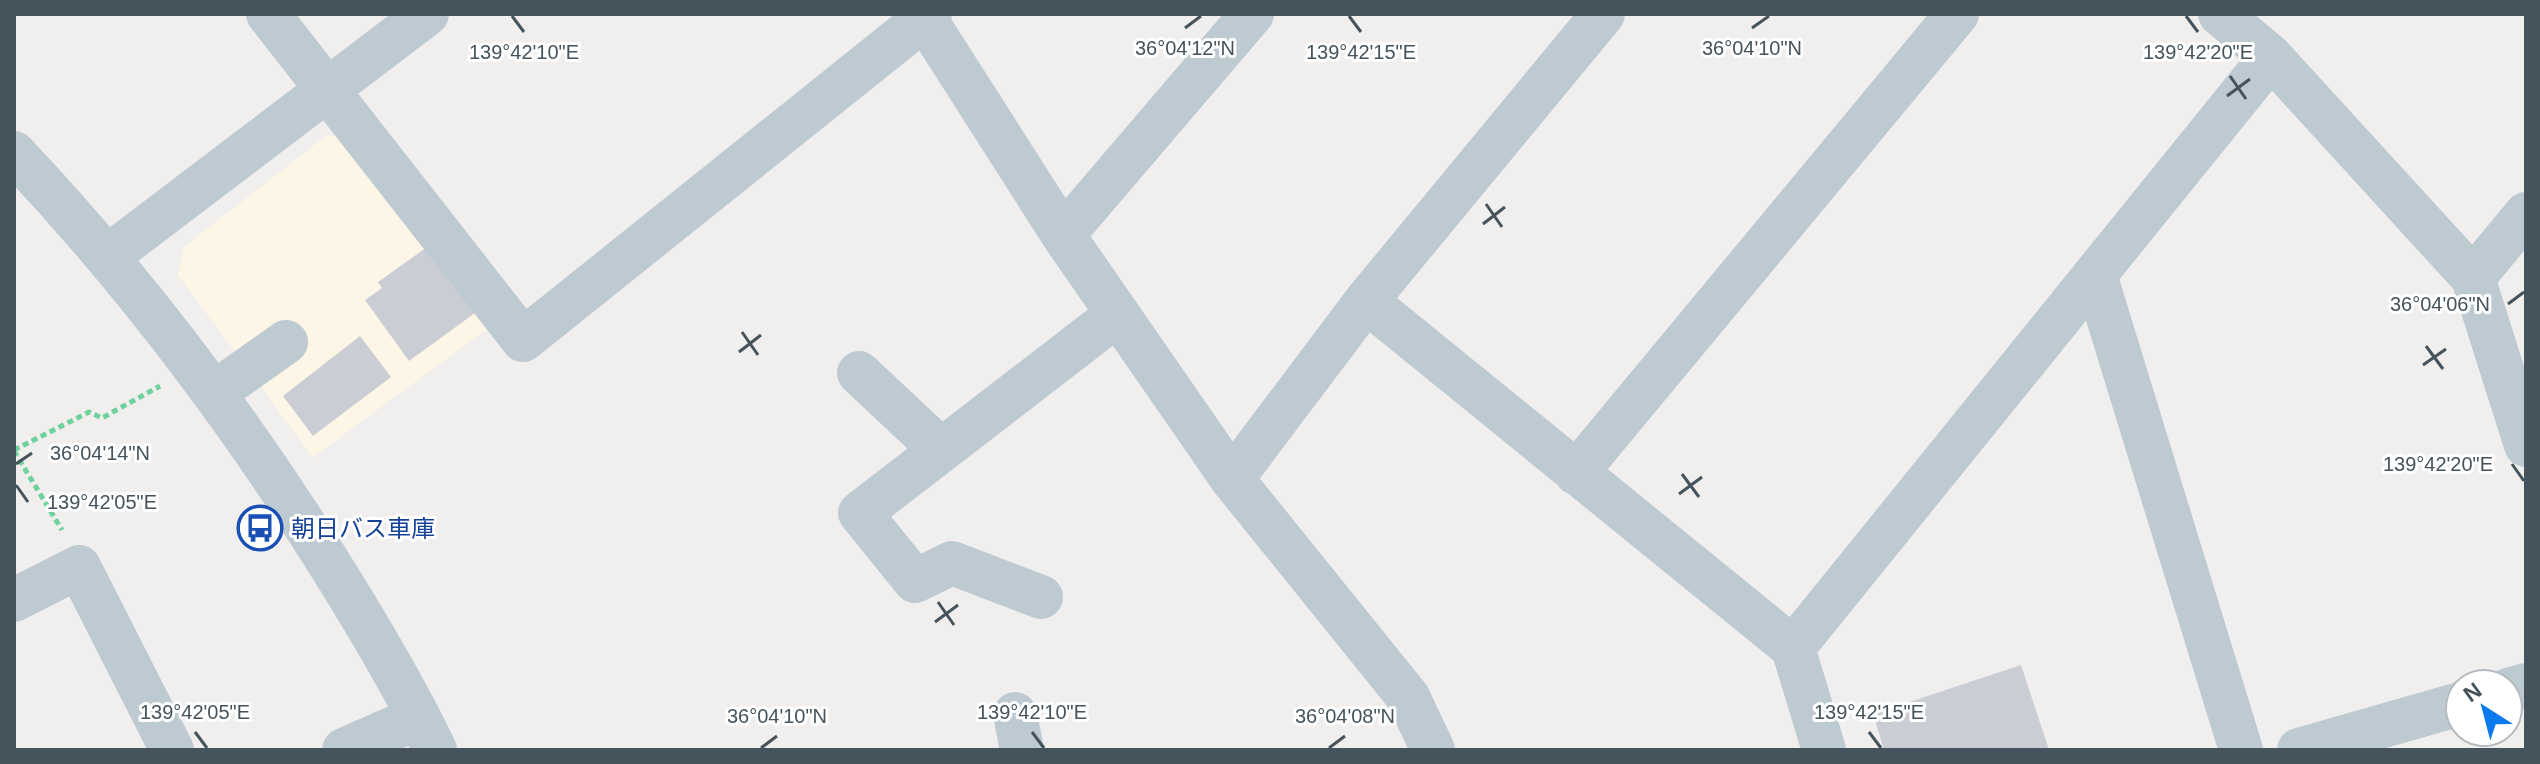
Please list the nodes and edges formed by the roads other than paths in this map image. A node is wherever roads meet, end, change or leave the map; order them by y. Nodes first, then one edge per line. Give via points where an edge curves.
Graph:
1 (268, 14) edge
2 (427, 14) edge
3 (1252, 14) edge
4 (1603, 14) edge
5 (1957, 14) edge
6 (2220, 14) edge
7 (926, 16) edge
8 (2271, 57) junction
9 (329, 91) junction
10 (14, 153) edge
11 (2526, 214) edge
12 (1063, 235) junction
13 (107, 257) junction
14 (2095, 275) junction
15 (2473, 278) junction
16 (1366, 301) junction
17 (1118, 314) junction
18 (286, 342) dead end
19 (859, 373) dead end
20 (214, 393) junction
21 (2526, 445) edge
22 (941, 450) junction
23 (1576, 473) junction
24 (1232, 479) junction
25 (1041, 597) dead end
26 (14, 600) edge
27 (1793, 648) junction
28 (2444, 709) edge
29 (427, 733) edge
30 (172, 750) edge
31 (344, 750) edge
32 (1433, 750) edge
33 (1824, 750) edge
34 (2241, 750) edge
35 (2299, 750) edge

1 - 9 street
2 - 9 street
3 - 12 street
4 - 16 street
5 - 23 street
6 - 8 street
7 - 9 street via 523,340
7 - 12 street
8 - 14 street
8 - 15 street
9 - 13 street
10 - 13 street
11 - 15 street
12 - 17 street
13 - 20 street
14 - 27 street
14 - 34 street
15 - 21 street
16 - 23 street
16 - 24 street
17 - 22 street
17 - 24 street
18 - 20 street
19 - 22 street
20 - 29 street via 309,531
22 - 25 street via 860,513 915,581 952,563
23 - 27 street
24 - 32 street via 1408,697
26 - 30 street via 79,567
27 - 33 street
28 - 35 street
29 - 31 street

